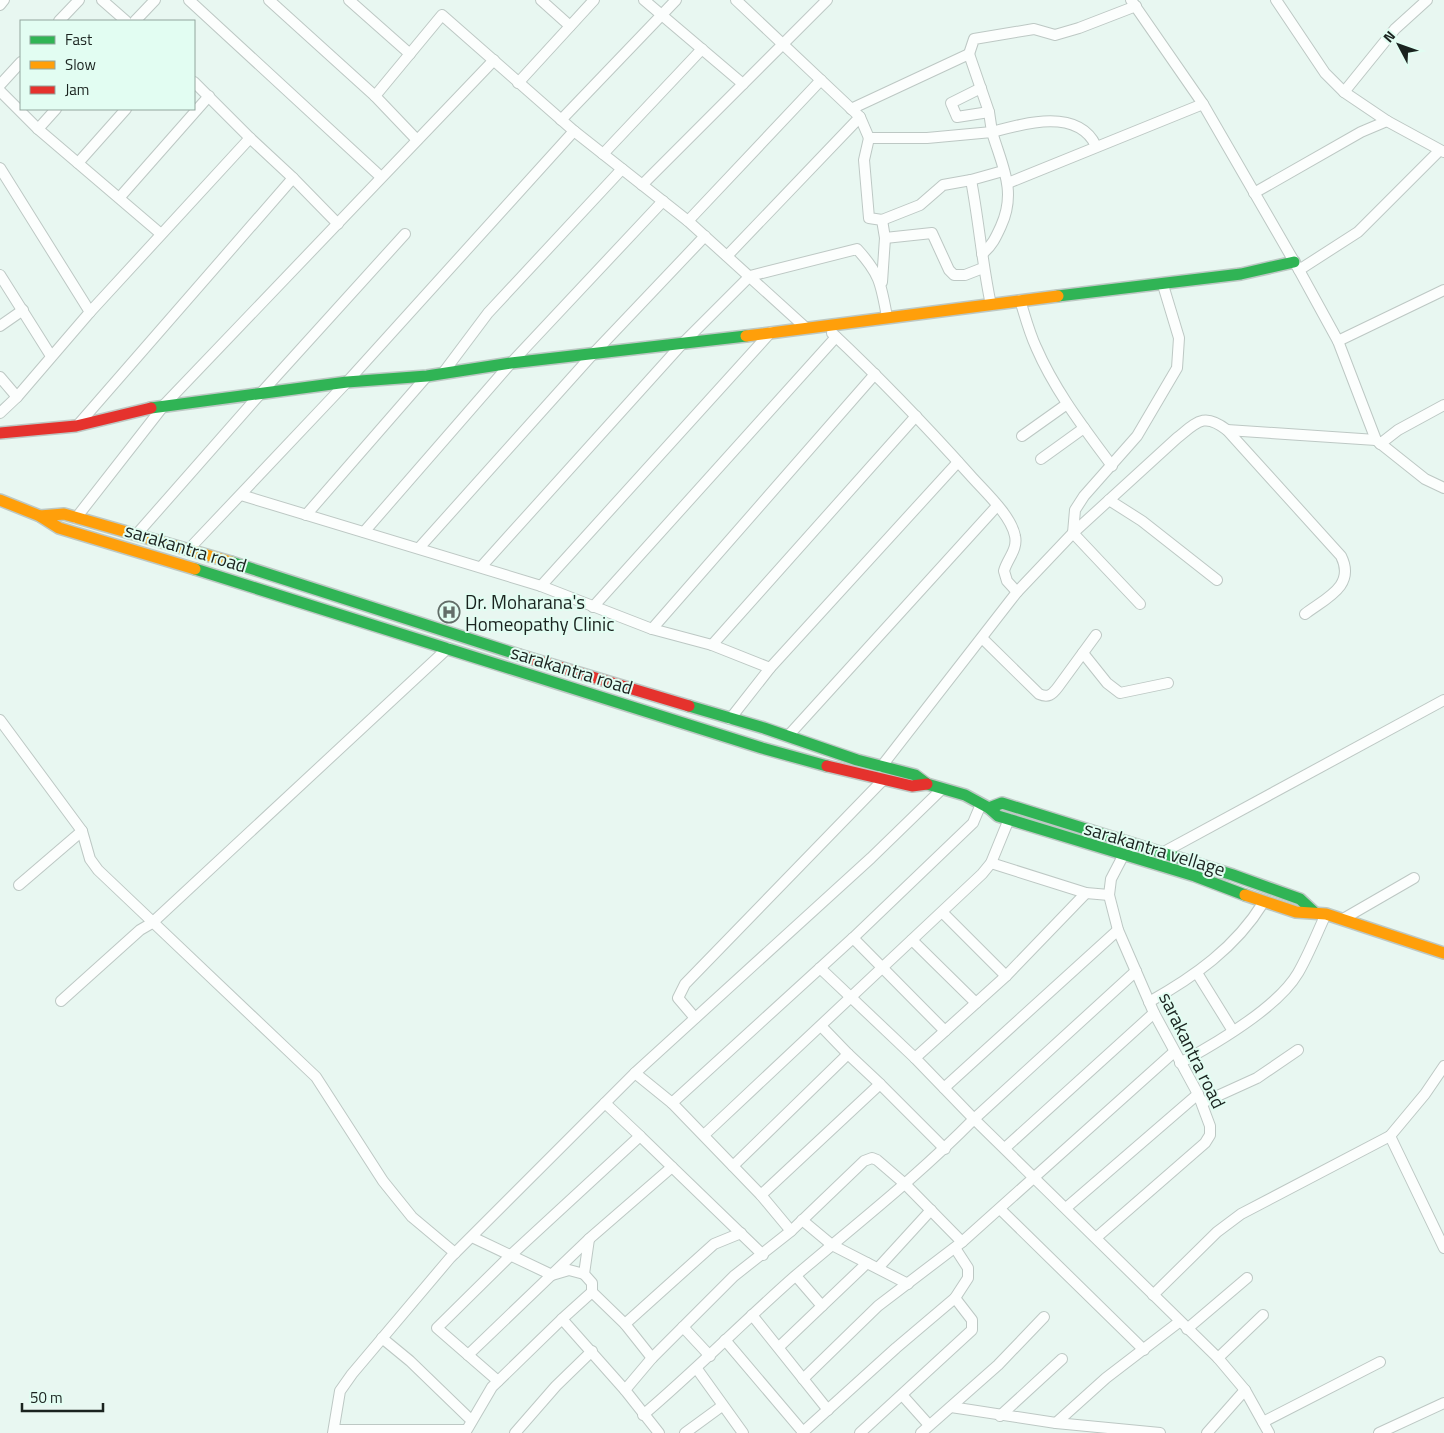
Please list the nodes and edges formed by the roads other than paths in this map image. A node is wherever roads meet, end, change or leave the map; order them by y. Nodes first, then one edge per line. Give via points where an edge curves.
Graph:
1 (4, 0) edge
2 (79, 0) edge
3 (102, 0) edge
4 (156, 0) edge
5 (189, 0) edge
6 (269, 0) edge
7 (349, 0) edge
8 (541, 0) edge
9 (594, 0) edge
10 (644, 0) edge
11 (676, 0) edge
12 (736, 0) edge
13 (1276, 0) edge
14 (1426, 0) edge
15 (824, 1) edge
16 (1133, 3) edge
17 (0, 5) edge
18 (662, 15) junction
19 (60, 20) edge
20 (125, 20) edge
21 (135, 20) edge
22 (570, 26) junction
23 (783, 44) junction
24 (702, 49) junction
25 (410, 54) junction
26 (969, 54) junction
27 (494, 60) junction
28 (20, 63) edge
29 (821, 80) junction
30 (195, 83) edge
31 (518, 83) junction
32 (743, 84) junction
33 (0, 85) edge
34 (980, 88) junction
35 (0, 91) edge
36 (1344, 92) junction
37 (209, 96) junction
38 (375, 96) junction
39 (1203, 104) junction
40 (851, 109) junction
41 (55, 110) edge
42 (125, 110) edge
43 (989, 112) junction
44 (860, 117) junction
45 (560, 120) junction
46 (1387, 120) junction
47 (38, 128) junction
48 (574, 131) junction
49 (992, 132) junction
50 (250, 138) junction
51 (870, 138) junction
52 (417, 140) junction
53 (1096, 146) junction
54 (1441, 151) edge
55 (602, 154) junction
56 (78, 163) junction
57 (0, 168) edge
58 (622, 169) junction
59 (1004, 171) junction
60 (381, 177) junction
61 (292, 178) junction
62 (971, 180) junction
63 (1008, 182) junction
64 (642, 185) junction
65 (1254, 193) junction
66 (120, 197) junction
67 (663, 201) junction
68 (882, 220) junction
69 (688, 221) junction
70 (338, 224) junction
71 (161, 234) junction
72 (405, 234) dead end
73 (705, 236) junction
74 (885, 238) junction
75 (982, 254) junction
76 (727, 256) junction
77 (1296, 266) junction
78 (983, 268) junction
79 (0, 275) edge
80 (750, 276) junction
81 (1163, 285) junction
82 (882, 286) junction
83 (1444, 290) edge
84 (1020, 300) junction
85 (991, 304) junction
86 (23, 310) junction
87 (90, 312) junction
88 (887, 317) junction
89 (824, 325) junction
90 (0, 326) edge
91 (806, 328) junction
92 (771, 332) junction
93 (836, 337) junction
94 (1338, 341) junction
95 (682, 344) junction
96 (593, 354) junction
97 (51, 356) junction
98 (511, 363) junction
99 (443, 373) junction
100 (875, 374) junction
101 (427, 376) junction
102 (0, 377) edge
103 (347, 382) junction
104 (261, 393) junction
105 (17, 397) junction
106 (165, 404) junction
107 (1067, 404) junction
108 (1444, 406) edge
109 (0, 413) edge
110 (916, 416) junction
111 (76, 426) junction
112 (1084, 428) junction
113 (1227, 430) junction
114 (0, 433) edge
115 (1022, 436) dead end
116 (1378, 442) junction
117 (1041, 459) dead end
118 (958, 462) junction
119 (1112, 466) junction
120 (1444, 488) edge
121 (241, 495) junction
122 (0, 500) edge
123 (1109, 500) junction
124 (997, 506) junction
125 (306, 514) junction
126 (40, 516) junction
127 (76, 518) junction
128 (364, 532) junction
129 (1073, 533) junction
130 (136, 535) junction
131 (419, 548) junction
132 (188, 550) junction
133 (480, 566) junction
134 (1217, 580) dead end
135 (541, 586) junction
136 (1017, 592) junction
137 (1140, 604) dead end
138 (593, 607) junction
139 (1305, 614) dead end
140 (652, 629) junction
141 (1096, 635) dead end
142 (982, 638) junction
143 (712, 645) junction
144 (448, 648) junction
145 (1083, 653) junction
146 (770, 668) junction
147 (1168, 683) dead end
148 (1444, 700) edge
149 (730, 719) junction
150 (0, 720) edge
151 (788, 736) junction
152 (881, 767) junction
153 (883, 780) junction
154 (928, 784) junction
155 (942, 788) junction
156 (985, 806) junction
157 (1019, 807) joint
158 (1009, 820) junction
159 (82, 831) junction
160 (1162, 852) junction
161 (1123, 856) junction
162 (991, 863) junction
163 (1414, 878) dead end
164 (19, 885) dead end
165 (1086, 893) junction
166 (1109, 895) junction
167 (1263, 903) junction
168 (1314, 912) junction
169 (943, 913) junction
170 (1326, 914) junction
171 (1344, 919) junction
172 (152, 923) junction
173 (1118, 930) junction
174 (853, 938) junction
175 (912, 940) junction
176 (1444, 953) edge
177 (882, 967) junction
178 (820, 968) junction
179 (1136, 971) junction
180 (1198, 973) junction
181 (1006, 976) junction
182 (851, 997) junction
183 (60, 1001) dead end
184 (1149, 1002) junction
185 (976, 1003) junction
186 (1154, 1013) junction
187 (695, 1018) junction
188 (821, 1026) junction
189 (945, 1031) junction
190 (1233, 1031) junction
191 (1298, 1050) dead end
192 (1174, 1052) junction
193 (848, 1054) junction
194 (915, 1058) junction
195 (1180, 1063) junction
196 (1444, 1066) edge
197 (635, 1073) junction
198 (880, 1084) junction
199 (944, 1088) junction
200 (1200, 1098) junction
201 (672, 1102) junction
202 (605, 1103) junction
203 (974, 1119) junction
204 (704, 1135) junction
205 (640, 1136) junction
206 (1390, 1136) junction
207 (1005, 1148) junction
208 (944, 1149) junction
209 (733, 1166) junction
210 (672, 1167) junction
211 (1035, 1178) junction
212 (905, 1184) junction
213 (761, 1195) junction
214 (1000, 1208) junction
215 (1066, 1208) junction
216 (931, 1210) junction
217 (802, 1220) junction
218 (791, 1231) junction
219 (741, 1233) junction
220 (472, 1237) junction
221 (1097, 1237) junction
222 (589, 1239) junction
223 (832, 1245) junction
224 (959, 1245) junction
225 (1444, 1248) edge
226 (455, 1253) junction
227 (512, 1254) junction
228 (763, 1255) junction
229 (867, 1263) junction
230 (878, 1268) junction
231 (584, 1274) junction
232 (552, 1275) junction
233 (796, 1276) junction
234 (1247, 1278) dead end
235 (908, 1284) junction
236 (592, 1292) junction
237 (1153, 1295) junction
238 (955, 1298) junction
239 (822, 1306) junction
240 (752, 1315) junction
241 (1263, 1315) dead end
242 (1044, 1318) dead end
243 (562, 1319) junction
244 (1179, 1322) junction
245 (625, 1324) junction
246 (683, 1327) junction
247 (1187, 1329) junction
248 (382, 1338) junction
249 (725, 1340) junction
250 (779, 1347) junction
251 (1144, 1350) junction
252 (592, 1351) junction
253 (468, 1355) junction
254 (710, 1356) junction
255 (652, 1358) junction
256 (1218, 1358) junction
257 (1062, 1359) dead end
258 (1380, 1362) dead end
259 (697, 1369) junction
260 (803, 1379) junction
261 (498, 1381) junction
262 (625, 1390) junction
263 (1245, 1390) junction
264 (903, 1396) junction
265 (1444, 1403) edge
266 (722, 1406) junction
267 (950, 1407) junction
268 (828, 1410) junction
269 (643, 1415) junction
270 (1000, 1416) junction
271 (471, 1420) junction
272 (1263, 1422) junction
273 (1056, 1423) junction
274 (811, 1425) junction
275 (928, 1425) junction
276 (334, 1432) edge
277 (465, 1432) edge
278 (515, 1433) edge
279 (659, 1433) edge
280 (685, 1433) edge
281 (743, 1433) edge
282 (802, 1433) edge
283 (819, 1433) edge
284 (860, 1433) edge
285 (921, 1433) edge
286 (1160, 1433) edge
287 (1206, 1433) edge
288 (1268, 1433) edge
289 (1379, 1433) edge

1 - 17 street
2 - 19 street
3 - 20 street
4 - 21 street
5 - 60 street
6 - 38 street
7 - 25 street
8 - 22 street
9 - 22 street
10 - 18 street
11 - 18 street
12 - 23 street
13 - 36 street via 1326,73
14 - 36 street via 1395,29
15 - 23 street
16 - 26 street via 1079,28 1055,34 1034,29 974,39
16 - 39 street
18 - 24 street
18 - 45 street
22 - 31 street
23 - 29 street
23 - 32 street
24 - 32 street
24 - 55 street
25 - 27 street via 442,15
25 - 38 street
26 - 34 street
26 - 40 street
27 - 31 street
27 - 52 street
28 - 33 street
29 - 40 street
29 - 69 street
30 - 37 street
31 - 45 street
32 - 64 street
34 - 43 street
34 - 43 street via 951,103 957,118
35 - 47 street
36 - 46 street
37 - 50 street
37 - 66 street
38 - 52 street
39 - 53 street
39 - 65 street
40 - 44 street
41 - 47 street
42 - 56 street
43 - 49 street
44 - 51 street
44 - 76 street
45 - 48 street
46 - 54 street
46 - 65 street
47 - 56 street
48 - 55 street
48 - 103 street
49 - 51 street via 927,138
49 - 53 street via 1026,123 1064,123 1087,131
49 - 59 street
50 - 61 street
50 - 71 street
51 - 68 street via 864,160 869,218
52 - 60 street
53 - 63 street
54 - 77 street via 1358,232
55 - 58 street
56 - 66 street
57 - 87 street
58 - 64 street
58 - 99 street via 488,313
59 - 62 street
59 - 63 street
60 - 70 street
61 - 70 street
61 - 111 street
62 - 68 street via 943,185 920,205
62 - 75 street
63 - 75 street via 1007,214 994,241
64 - 67 street
65 - 77 street
66 - 71 street
67 - 69 street
67 - 98 street
68 - 74 street
69 - 73 street
70 - 106 street
71 - 87 street
72 - 104 street
73 - 76 street
73 - 96 street
74 - 78 street via 932,233 954,275
74 - 82 street
75 - 78 street
76 - 80 street
77 - 81 street
77 - 94 street
78 - 85 street
79 - 86 street
80 - 82 street via 857,249 875,268
80 - 91 street
80 - 95 street
81 - 84 street
81 - 119 street via 1179,338 1177,368 1137,436
82 - 88 street
83 - 94 street
84 - 85 street
84 - 107 street via 1035,346
85 - 88 street
86 - 90 street
86 - 97 street
87 - 97 street
88 - 89 street
89 - 91 street
89 - 93 street
91 - 92 street
92 - 95 street
92 - 135 street
93 - 100 street
93 - 138 street
94 - 116 street
95 - 96 street
95 - 133 street
96 - 98 street
96 - 131 street
97 - 105 street
98 - 99 street
98 - 128 street
99 - 101 street
100 - 110 street
100 - 140 street
101 - 103 street
101 - 125 street
102 - 105 street
103 - 104 street
103 - 121 street
104 - 106 street
104 - 130 street
105 - 109 street
106 - 111 street
106 - 127 street
107 - 112 street
107 - 115 street
108 - 116 street
110 - 118 street
110 - 143 street
111 - 114 street
112 - 117 street
112 - 119 street
113 - 116 street
113 - 123 street via 1206,418 1193,425
113 - 139 street via 1334,545 1346,566 1340,588
116 - 120 street via 1425,479
118 - 124 street
118 - 146 street
119 - 129 street via 1075,510
121 - 125 street
121 - 132 street
122 - 126 street, sarakantra road
123 - 129 street
123 - 134 street via 1164,537
124 - 136 street via 1015,535 1014,549 1004,571 1007,581
124 - 151 street
125 - 128 street
126 - 127 street, sarakantra road via 64,514
126 - 144 street, sarakantra road via 59,528
127 - 130 street, sarakantra road
128 - 131 street
129 - 136 street
129 - 137 street
130 - 132 street, sarakantra road
131 - 133 street
132 - 149 street, sarakantra road
133 - 135 street
135 - 138 street
136 - 142 street
138 - 140 street
140 - 143 street
141 - 145 street
142 - 145 street via 1038,694 1045,696 1052,694
142 - 152 street
143 - 146 street
144 - 153 street, sarakantra road via 762,748
144 - 172 street
145 - 147 street via 1107,683 1120,693
146 - 149 street
148 - 160 street
149 - 151 street, sarakantra road
150 - 159 street
151 - 152 street, sarakantra road
152 - 154 street, sarakantra road via 915,776
153 - 154 street, sarakantra road via 912,786
153 - 187 street via 684,984 678,998
154 - 155 street, sarakantra road
155 - 156 street, sarakantra road
155 - 187 street via 871,858
156 - 157 street, sarakantra road via 1002,803
156 - 158 street, sarakantra vellage
156 - 174 street via 973,823
157 - 160 street, sarakantra vellage
158 - 161 street, sarakantra vellage
158 - 162 street
159 - 164 street
159 - 172 street via 90,859
160 - 168 street, sarakantra vellage via 1300,899
161 - 166 street, sarakantra road via 1111,879
161 - 167 street, sarakantra vellage via 1196,876
162 - 165 street
162 - 169 street
163 - 171 street
165 - 166 street
165 - 181 street
166 - 173 street, sarakantra road
167 - 168 street, sarakantra vellage via 1298,913
167 - 180 street via 1231,943
168 - 170 street, sarakantra vellage
169 - 175 street
169 - 181 street
170 - 171 street, sarakantra vellage
170 - 190 street via 1298,974 1288,987
171 - 176 street, sarakantra vellage
172 - 183 street
172 - 226 street via 316,1077 383,1181 412,1218
173 - 179 street, sarakantra road
173 - 199 street
174 - 177 street
174 - 178 street
175 - 177 street
175 - 185 street
177 - 182 street
177 - 189 street
178 - 182 street
178 - 201 street
179 - 184 street, sarakantra road
179 - 203 street
180 - 184 street
180 - 190 street
181 - 185 street
182 - 188 street
182 - 194 street
184 - 186 street, sarakantra road
185 - 189 street
186 - 192 street, sarakantra road
186 - 207 street
187 - 197 street
188 - 193 street
188 - 204 street
189 - 194 street
190 - 195 street
191 - 200 street via 1257,1078
192 - 195 street, sarakantra road
192 - 211 street
193 - 198 street
193 - 209 street
194 - 199 street
195 - 200 street, sarakantra road
196 - 206 street
197 - 201 street
197 - 202 street
198 - 208 street
198 - 213 street
199 - 203 street
200 - 215 street
200 - 221 street, sarakantra road via 1210,1126 1210,1135 1205,1143
201 - 204 street
202 - 205 street
202 - 220 street
203 - 207 street
203 - 208 street
204 - 209 street
205 - 210 street
205 - 227 street
206 - 225 street
206 - 237 street via 1241,1214 1217,1232
207 - 211 street
208 - 212 street
209 - 213 street
210 - 219 street
210 - 222 street
211 - 214 street
211 - 215 street
212 - 216 street
212 - 217 street via 877,1160 868,1158
212 - 223 street
213 - 218 street
214 - 224 street
214 - 251 street
215 - 221 street
216 - 224 street
216 - 230 street
217 - 218 street
217 - 223 street
218 - 228 street
219 - 228 street
219 - 245 street via 714,1244
220 - 226 street
220 - 227 street
221 - 237 street
222 - 231 street
222 - 232 street
223 - 229 street
223 - 233 street
224 - 235 street
224 - 238 street via 968,1268 968,1278
226 - 248 street
227 - 232 street
227 - 253 street via 437,1328
228 - 246 street via 734,1276
229 - 230 street
229 - 239 street
230 - 235 street
231 - 232 street via 568,1270
231 - 236 street via 592,1283
232 - 253 street
233 - 239 street
233 - 240 street
234 - 247 street
235 - 260 street via 878,1306
236 - 243 street
236 - 245 street
237 - 244 street
238 - 264 street via 972,1320 972,1330
238 - 268 street
239 - 250 street
240 - 249 street
240 - 250 street
241 - 256 street
242 - 267 street via 998,1365
243 - 252 street
243 - 261 street
244 - 247 street
244 - 251 street
245 - 255 street
246 - 254 street
246 - 255 street
247 - 256 street
248 - 271 street
248 - 276 street via 340,1391
249 - 254 street
249 - 282 street
250 - 260 street
251 - 273 street via 1099,1383
252 - 262 street
252 - 278 street
253 - 261 street
254 - 259 street
255 - 262 street
256 - 263 street
257 - 270 street
258 - 272 street
259 - 266 street
259 - 269 street
260 - 268 street
261 - 271 street
262 - 269 street
263 - 272 street
263 - 287 street
264 - 275 street
264 - 284 street
265 - 289 street
266 - 280 street
266 - 281 street
267 - 270 street
267 - 275 street
268 - 274 street
269 - 279 street
270 - 273 street
271 - 277 street
272 - 288 street
273 - 286 street
274 - 282 street
274 - 283 street
275 - 285 street
276 - 277 street

